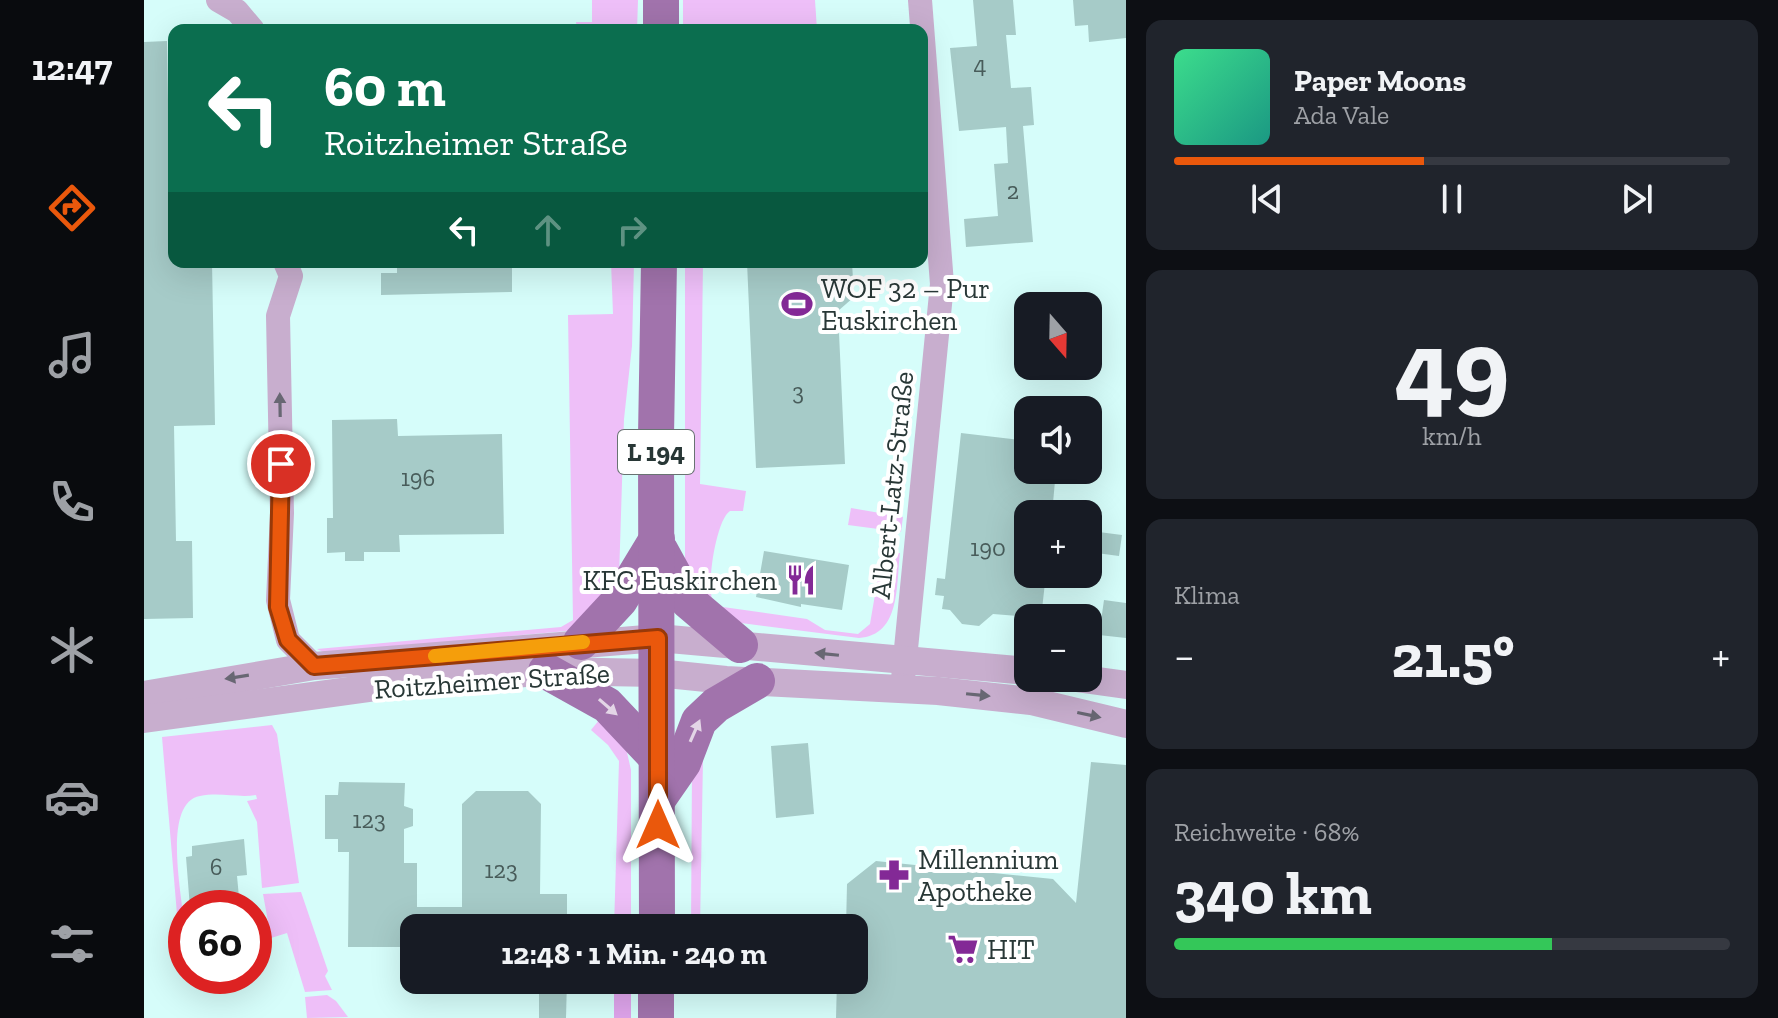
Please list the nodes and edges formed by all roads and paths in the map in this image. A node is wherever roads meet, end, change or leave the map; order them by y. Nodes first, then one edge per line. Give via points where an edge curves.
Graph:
1 (218, 0) edge
2 (661, 0) edge
3 (920, 0) edge
4 (248, 24) edge
5 (661, 24) edge
6 (922, 24) edge
7 (928, 103) edge
8 (288, 268) edge
9 (659, 268) edge
10 (657, 539) junction
11 (581, 642) junction
12 (740, 645) junction
13 (658, 655) junction
14 (905, 660) junction
15 (314, 666) junction
16 (1014, 670) edge
17 (546, 671) junction
18 (757, 681) junction
19 (1102, 682) edge
20 (1126, 685) edge
21 (902, 690) junction
22 (144, 695) edge
23 (144, 719) edge
24 (1126, 724) edge
25 (658, 759) junction
26 (658, 799) junction
27 (657, 914) edge
28 (656, 994) edge
29 (656, 1018) edge

1 - 4 street
2 - 5 main road
3 - 6 street, Albert-Latz-Straße
7 - 14 street, Albert-Latz-Straße via 942,284
15 -> 8 street via 288,640 278,607 278,316 291,276
9 - 10 main road, L 194
10 - 11 main road via 615,608
10 - 12 main road, L 194 via 688,601
10 - 13 main road, L 194
11 - 13 street, Roitzheimer Straße
11 - 15 street, Roitzheimer Straße
12 - 13 street, Roitzheimer Straße
14 -> 12 street, Roitzheimer Straße
13 - 17 street, Roitzheimer Straße
13 - 18 street, Roitzheimer Straße
13 - 25 main road, L 194
14 - 16 street, Roitzheimer Straße
14 - 21 street, Albert-Latz-Straße
15 -> 22 street, Roitzheimer Straße
17 - 23 street, Roitzheimer Straße via 377,687
17 -> 25 main road via 607,705
18 - 21 street, Roitzheimer Straße
26 -> 18 main road via 683,763 699,721
19 - 20 street
21 -> 24 street, Roitzheimer Straße via 1031,701
25 - 26 main road, L 194
26 - 27 main road, L 194
28 - 29 main road

